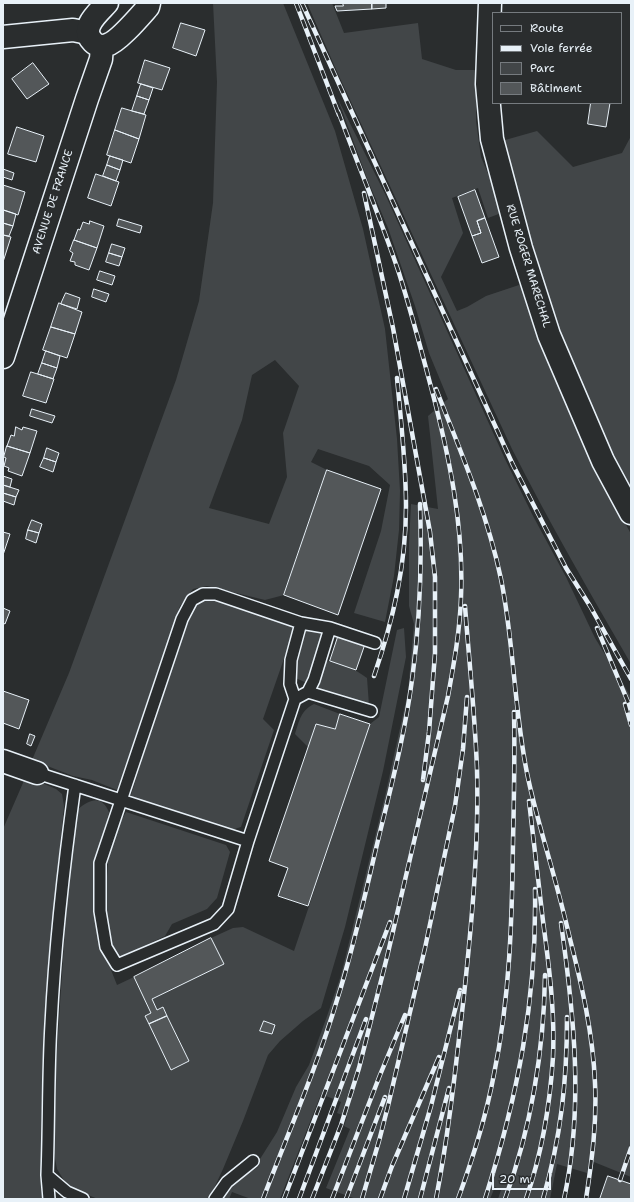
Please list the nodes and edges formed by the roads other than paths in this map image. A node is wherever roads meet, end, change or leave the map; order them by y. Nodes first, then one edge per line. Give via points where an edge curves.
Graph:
1 (107, 3) edge
2 (150, 3) edge
3 (490, 3) edge
4 (3, 37) edge
5 (95, 40) junction
6 (3, 357) edge
7 (631, 513) edge
8 (301, 623) junction
9 (330, 628) junction
10 (375, 643) dead end
11 (308, 692) junction
12 (295, 699) junction
13 (371, 711) dead end
14 (3, 761) edge
15 (37, 773) joint
16 (75, 785) junction
17 (121, 800) junction
18 (248, 841) junction
19 (253, 1161) dead end
20 (47, 1175) junction
21 (50, 1199) edge
22 (83, 1199) edge
23 (215, 1199) edge

1 - 5 street, AVENUE DE FRANCE via 89,26
2 - 5 street via 113,43
3 - 7 street, RUE ROGER MARECHAL via 487,84 492,139 521,248 549,335 603,461
4 - 5 street via 73,30
5 - 6 street, AVENUE DE FRANCE via 101,59
8 - 9 lane
8 - 12 lane via 291,660 290,684
8 - 17 lane via 216,594 203,594 192,600 182,619
9 - 10 lane
9 - 11 lane
11 - 12 lane
11 - 13 lane
12 - 18 lane
14 - 15 street
15 - 16 lane
16 - 17 lane
16 - 20 lane via 58,930 51,1025
17 - 18 lane
17 - 18 lane via 100,863 100,911 106,947 117,965 214,924 228,909
19 - 23 lane via 227,1182
20 - 21 lane
20 - 22 lane via 66,1192

